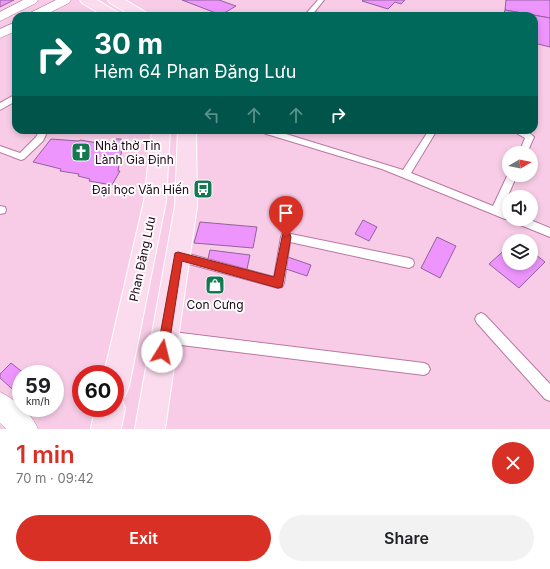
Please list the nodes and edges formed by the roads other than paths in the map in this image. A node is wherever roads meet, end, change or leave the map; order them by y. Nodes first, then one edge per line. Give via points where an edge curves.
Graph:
1 (32, 0) edge
2 (64, 0) edge
3 (87, 0) edge
4 (115, 0) edge
5 (321, 0) edge
6 (42, 12) edge
7 (107, 12) edge
8 (135, 12) edge
9 (310, 12) edge
10 (0, 17) edge
11 (12, 28) edge
12 (0, 34) edge
13 (0, 38) edge
14 (0, 45) edge
15 (12, 100) edge
16 (0, 107) edge
17 (42, 134) edge
18 (161, 134) edge
19 (187, 134) edge
20 (276, 134) edge
21 (431, 134) edge
22 (524, 134) edge
23 (526, 146) edge
24 (0, 149) edge
25 (405, 175) junction
26 (509, 182) edge
27 (496, 210) junction
28 (502, 213) edge
29 (534, 226) edge
30 (550, 233) edge
31 (178, 256) junction
32 (409, 264) dead end
33 (481, 319) dead end
34 (165, 337) junction
35 (120, 365) edge
36 (424, 369) dead end
37 (550, 394) edge
38 (0, 405) edge
39 (108, 417) edge
40 (25, 429) edge
41 (106, 429) edge
42 (150, 429) edge

1 - 10 street
2 - 6 street
3 - 7 main road
4 - 8 main road
5 - 9 lane
11 - 12 street
13 - 14 street via 6,42
15 - 16 lane
17 - 24 lane via 21,157
18 - 35 main road, Phan Đăng Lưu via 155,201
19 - 31 main road via 186,206
20 - 25 lane
21 - 25 lane
22 - 23 lane via 530,137
25 - 27 lane
26 - 27 lane
27 - 28 lane
29 - 30 lane
31 - 32 lane via 278,283 286,237
31 - 34 main road
33 - 37 lane
34 - 36 lane
34 - 42 main road
38 - 40 street
39 - 41 main road

